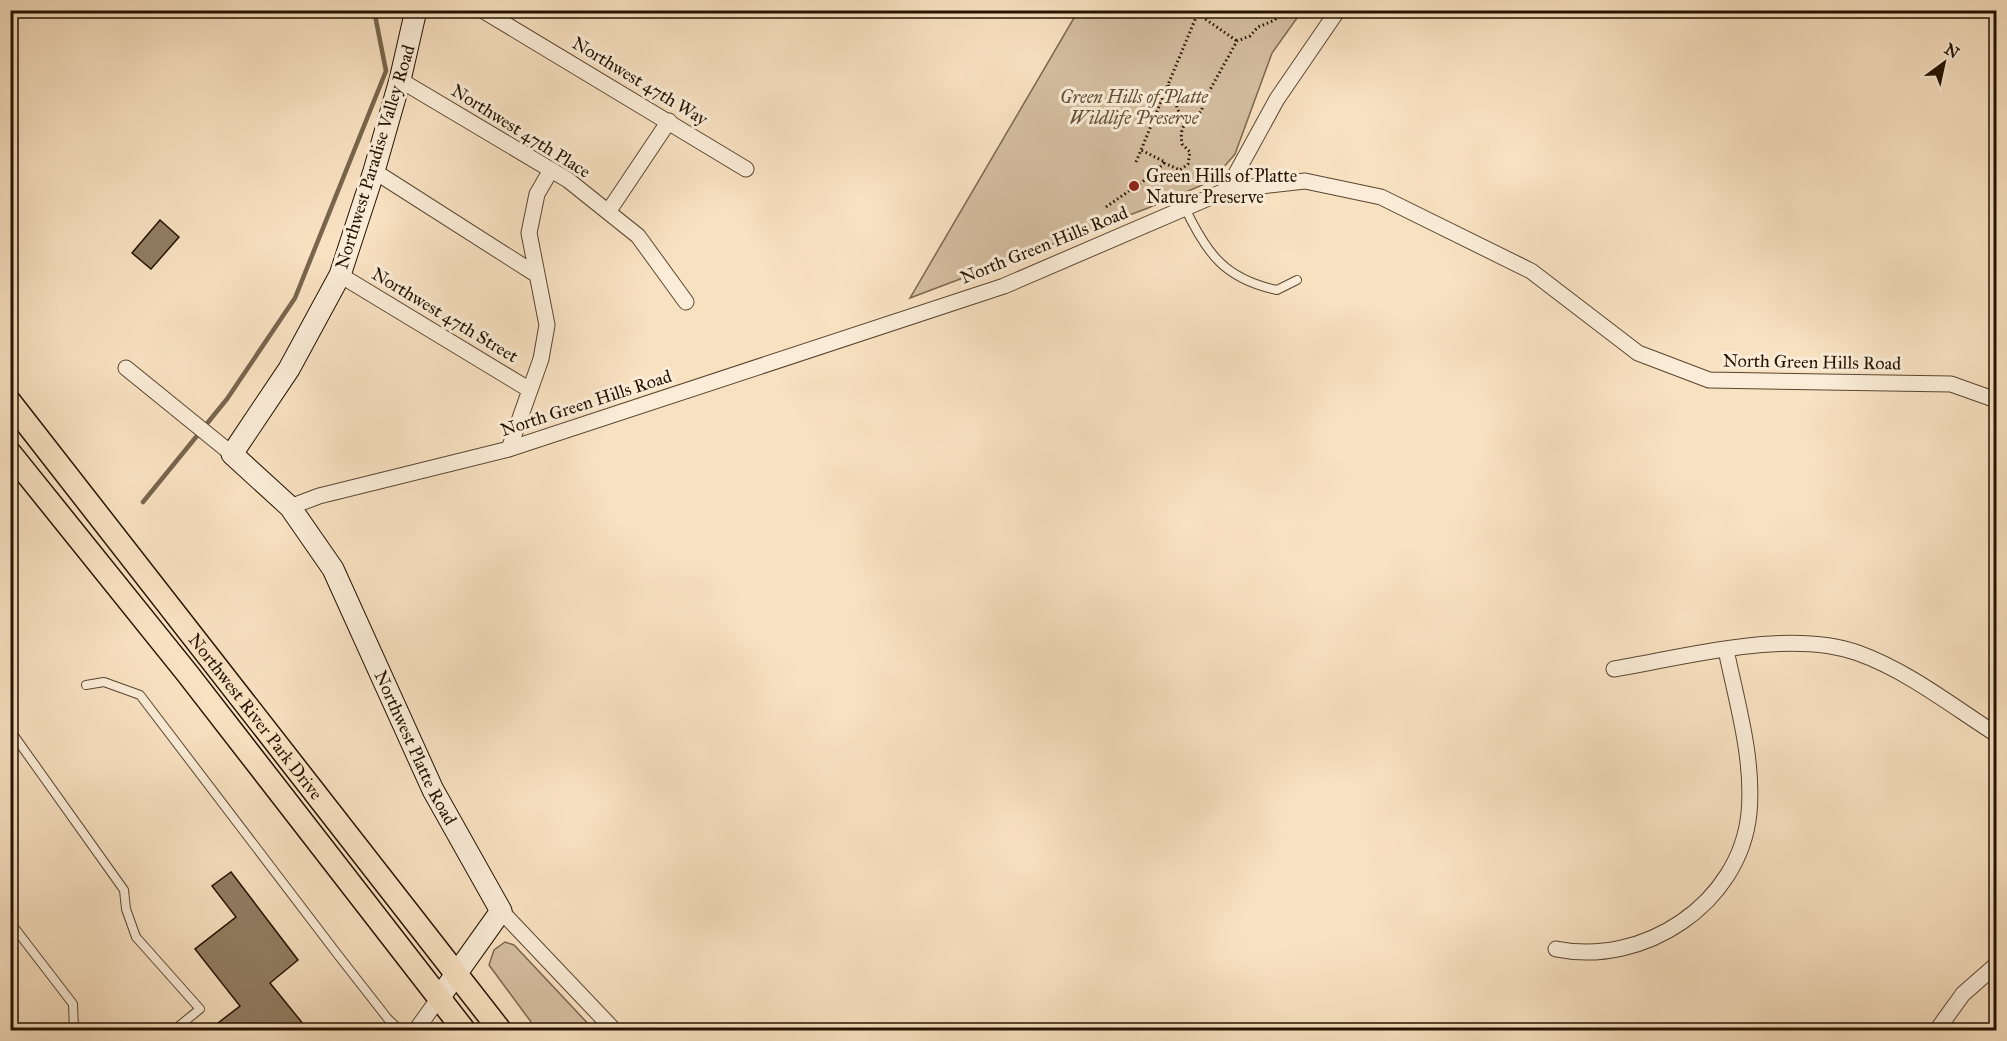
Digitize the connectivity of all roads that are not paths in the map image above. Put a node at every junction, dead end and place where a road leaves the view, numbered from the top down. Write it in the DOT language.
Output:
graph roads {
  1 [pos="416,10"];
  2 [pos="482,10"];
  3 [pos="1338,10"];
  4 [pos="400,80"];
  5 [pos="669,121"];
  6 [pos="746,168"];
  7 [pos="551,170"];
  8 [pos="374,171"];
  9 [pos="1227,190"];
  10 [pos="1185,208"];
  11 [pos="608,212"];
  12 [pos="340,275"];
  13 [pos="537,275"];
  14 [pos="1297,280"];
  15 [pos="686,302"];
  16 [pos="126,369"];
  17 [pos="530,390"];
  18 [pos="1996,400"];
  19 [pos="10,402"];
  20 [pos="225,448"];
  21 [pos="509,449"];
  22 [pos="10,453"];
  23 [pos="290,507"];
  24 [pos="1726,650"];
  25 [pos="1614,669"];
  26 [pos="86,685"];
  27 [pos="10,730"];
  28 [pos="1994,732"];
  29 [pos="501,911"];
  30 [pos="10,922"];
  31 [pos="1556,949"];
  32 [pos="1996,965"];
  33 [pos="456,974"];
  34 [pos="439,998"];
  35 [pos="74,1030"];
  36 [pos="174,1030"];
  37 [pos="400,1030"];
  38 [pos="416,1030"];
  39 [pos="464,1030"];
  40 [pos="500,1030"];
  41 [pos="614,1030"];
  42 [pos="1937,1030"];
  1 -- 4 [label="street, Northwest Paradise Valley Road"];
  2 -- 5 [label="street, Northwest 47th Way"];
  3 -- 9 [label="street"];
  4 -- 7 [label="street, Northwest 47th Place"];
  4 -- 8 [label="street, Northwest Paradise Valley Road"];
  5 -- 6 [label="street, Northwest 47th Way"];
  5 -- 11 [label="street"];
  7 -- 11 [label="street, Northwest 47th Place"];
  7 -- 13 [label="street"];
  8 -- 12 [label="street, Northwest Paradise Valley Road"];
  8 -- 13 [label="street"];
  9 -- 10 [label="street, North Green Hills Road"];
  9 -- 18 [label="street, North Green Hills Road"];
  10 -- 14 [label="lane"];
  10 -- 21 [label="street, North Green Hills Road"];
  11 -- 15 [label="street, Northwest 47th Place"];
  12 -- 17 [label="street, Northwest 47th Street"];
  12 -- 20 [label="street, Northwest Paradise Valley Road"];
  13 -- 17 [label="street"];
  16 -- 20 [label="street"];
  17 -- 21 [label="street"];
  19 -- 33 [label="main road, Northwest River Park Drive"];
  20 -- 23 [label="street, Northwest Platte Road"];
  21 -- 23 [label="street, North Green Hills Road"];
  22 -- 34 [label="main road, Northwest River Park Drive"];
  23 -- 29 [label="street, Northwest Platte Road"];
  24 -- 25 [label="street"];
  24 -- 28 [label="street"];
  24 -- 31 [label="street"];
  26 -- 37 [label="lane"];
  27 -- 36 [label="lane"];
  29 -- 33 [label="street"];
  29 -- 41 [label="street, Northwest Platte Road"];
  30 -- 35 [label="lane"];
  32 -- 42 [label="street"];
  33 -- 34 [label="street"];
  33 -- 40 [label="main road, Northwest River Park Drive"];
  34 -- 38 [label="street"];
  34 -- 39 [label="main road, Northwest River Park Drive"];
}
